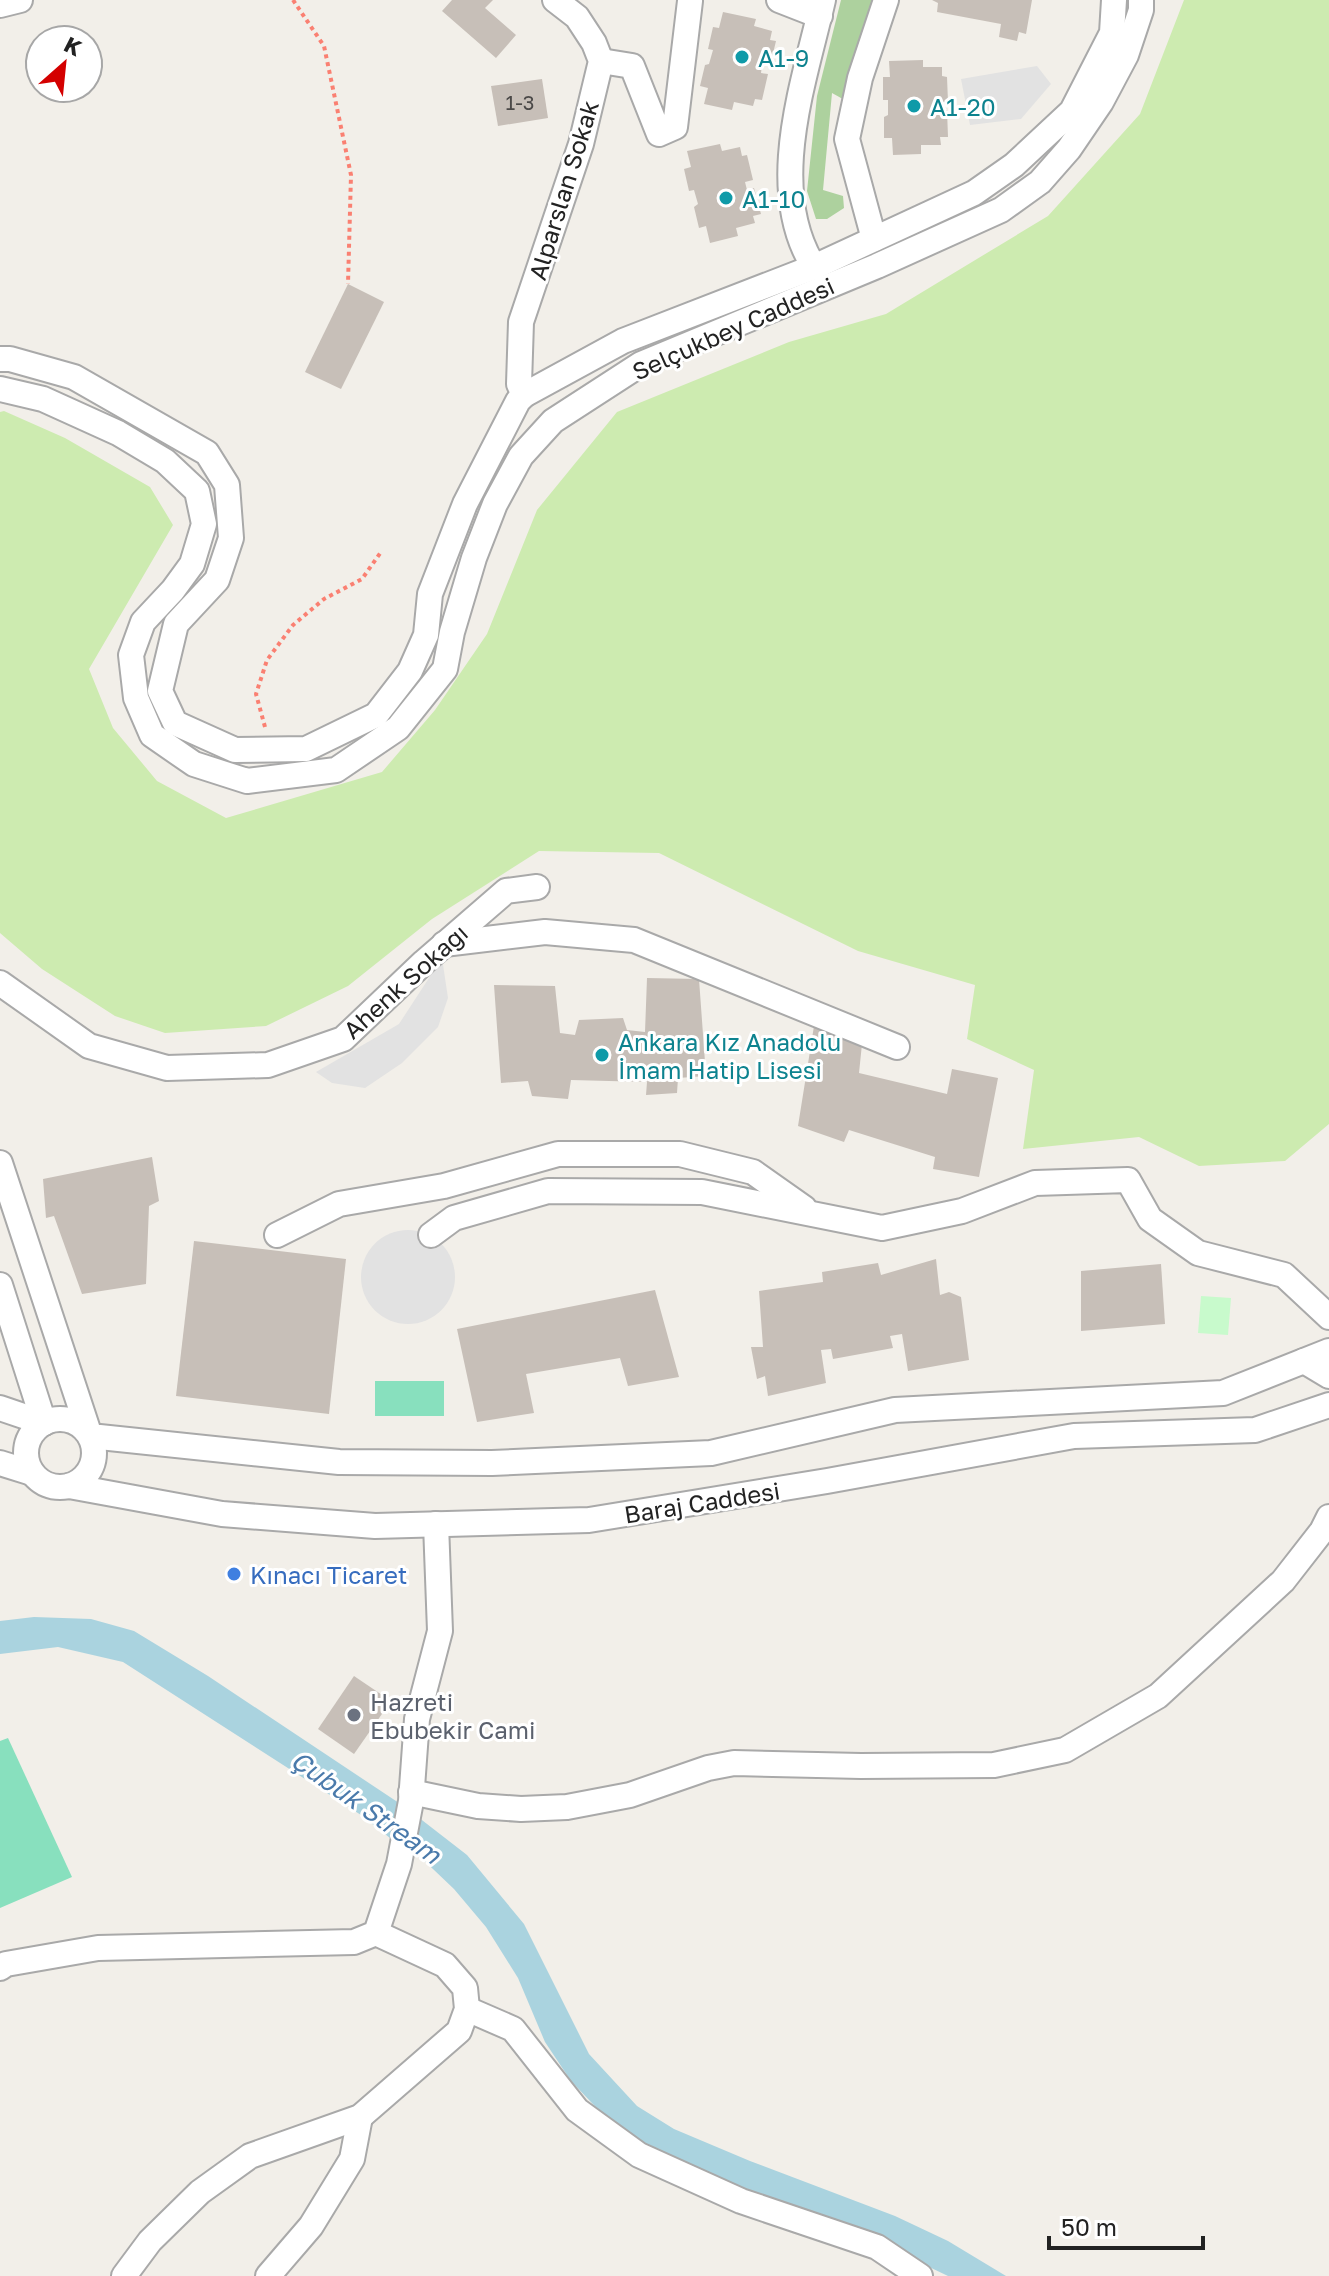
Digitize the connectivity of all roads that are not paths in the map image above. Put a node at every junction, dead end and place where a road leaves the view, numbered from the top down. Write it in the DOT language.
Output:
graph roads {
  1 [pos="20,0"];
  2 [pos="555,0"];
  3 [pos="779,0"];
  4 [pos="886,0"];
  5 [pos="1114,0"];
  6 [pos="1141,0"];
  7 [pos="690,1"];
  8 [pos="0,5"];
  9 [pos="822,8"];
  10 [pos="601,61"];
  11 [pos="874,239"];
  12 [pos="814,267"];
  13 [pos="0,359"];
  14 [pos="0,389"];
  15 [pos="524,395"];
  16 [pos="537,887"];
  17 [pos="444,944"];
  18 [pos="0,983"];
  19 [pos="897,1047"];
  20 [pos="0,1163"];
  21 [pos="812,1214"];
  22 [pos="277,1235"];
  23 [pos="431,1235"];
  24 [pos="0,1285"];
  25 [pos="1329,1317"];
  26 [pos="1329,1351"];
  27 [pos="1304,1361"];
  28 [pos="1329,1376"];
  29 [pos="1329,1405"];
  30 [pos="0,1408"];
  31 [pos="44,1423"];
  32 [pos="90,1436"];
  33 [pos="0,1463"];
  34 [pos="32,1473"];
  35 [pos="69,1486"];
  36 [pos="1329,1517"];
  37 [pos="436,1524"];
  38 [pos="411,1797"];
  39 [pos="376,1933"];
  40 [pos="0,1968"];
  41 [pos="467,2009"];
  42 [pos="360,2117"];
  43 [pos="895,2269"];
  44 [pos="124,2276"];
  45 [pos="268,2276"];
  46 [pos="920,2276"];
  1 -- 8 [label="street"];
  2 -- 10 [label="street"];
  3 -- 9 [label="street"];
  4 -- 11 [label="street"];
  5 -- 11 [label="street, Selçukbey Caddesi"];
  6 -- 14 [label="street, Selçukbey Caddesi"];
  7 -- 10 [label="street"];
  9 -- 12 [label="street"];
  10 -- 15 [label="street, Alparslan Sokak"];
  11 -- 12 [label="street, Selçukbey Caddesi"];
  12 -- 15 [label="street, Selçukbey Caddesi"];
  13 -- 15 [label="street"];
  16 -- 17 [label="street, Ahenk Sokağı"];
  17 -- 18 [label="street, Ahenk Sokağı"];
  17 -- 19 [label="street"];
  20 -- 32 [label="street"];
  21 -- 22 [label="street"];
  21 -- 23 [label="street"];
  21 -- 25 [label="street"];
  24 -- 31 [label="street"];
  26 -- 27 [label="street, Baraj Caddesi"];
  27 -- 28 [label="street"];
  27 -- 32 [label="street, Baraj Caddesi"];
  29 -- 37 [label="street, Baraj Caddesi"];
  30 -- 31 [label="street"];
  31 -- 32 [label="street"];
  31 -- 34 [label="street"];
  32 -- 35 [label="street"];
  33 -- 34 [label="street"];
  34 -- 35 [label="street"];
  35 -- 37 [label="street, Baraj Caddesi"];
  36 -- 38 [label="street"];
  37 -- 38 [label="street"];
  38 -- 39 [label="street"];
  39 -- 40 [label="street"];
  39 -- 41 [label="street"];
  41 -- 42 [label="street"];
  41 -- 43 [label="street"];
  42 -- 44 [label="street"];
  42 -- 45 [label="street"];
  43 -- 46 [label="street"];
}
